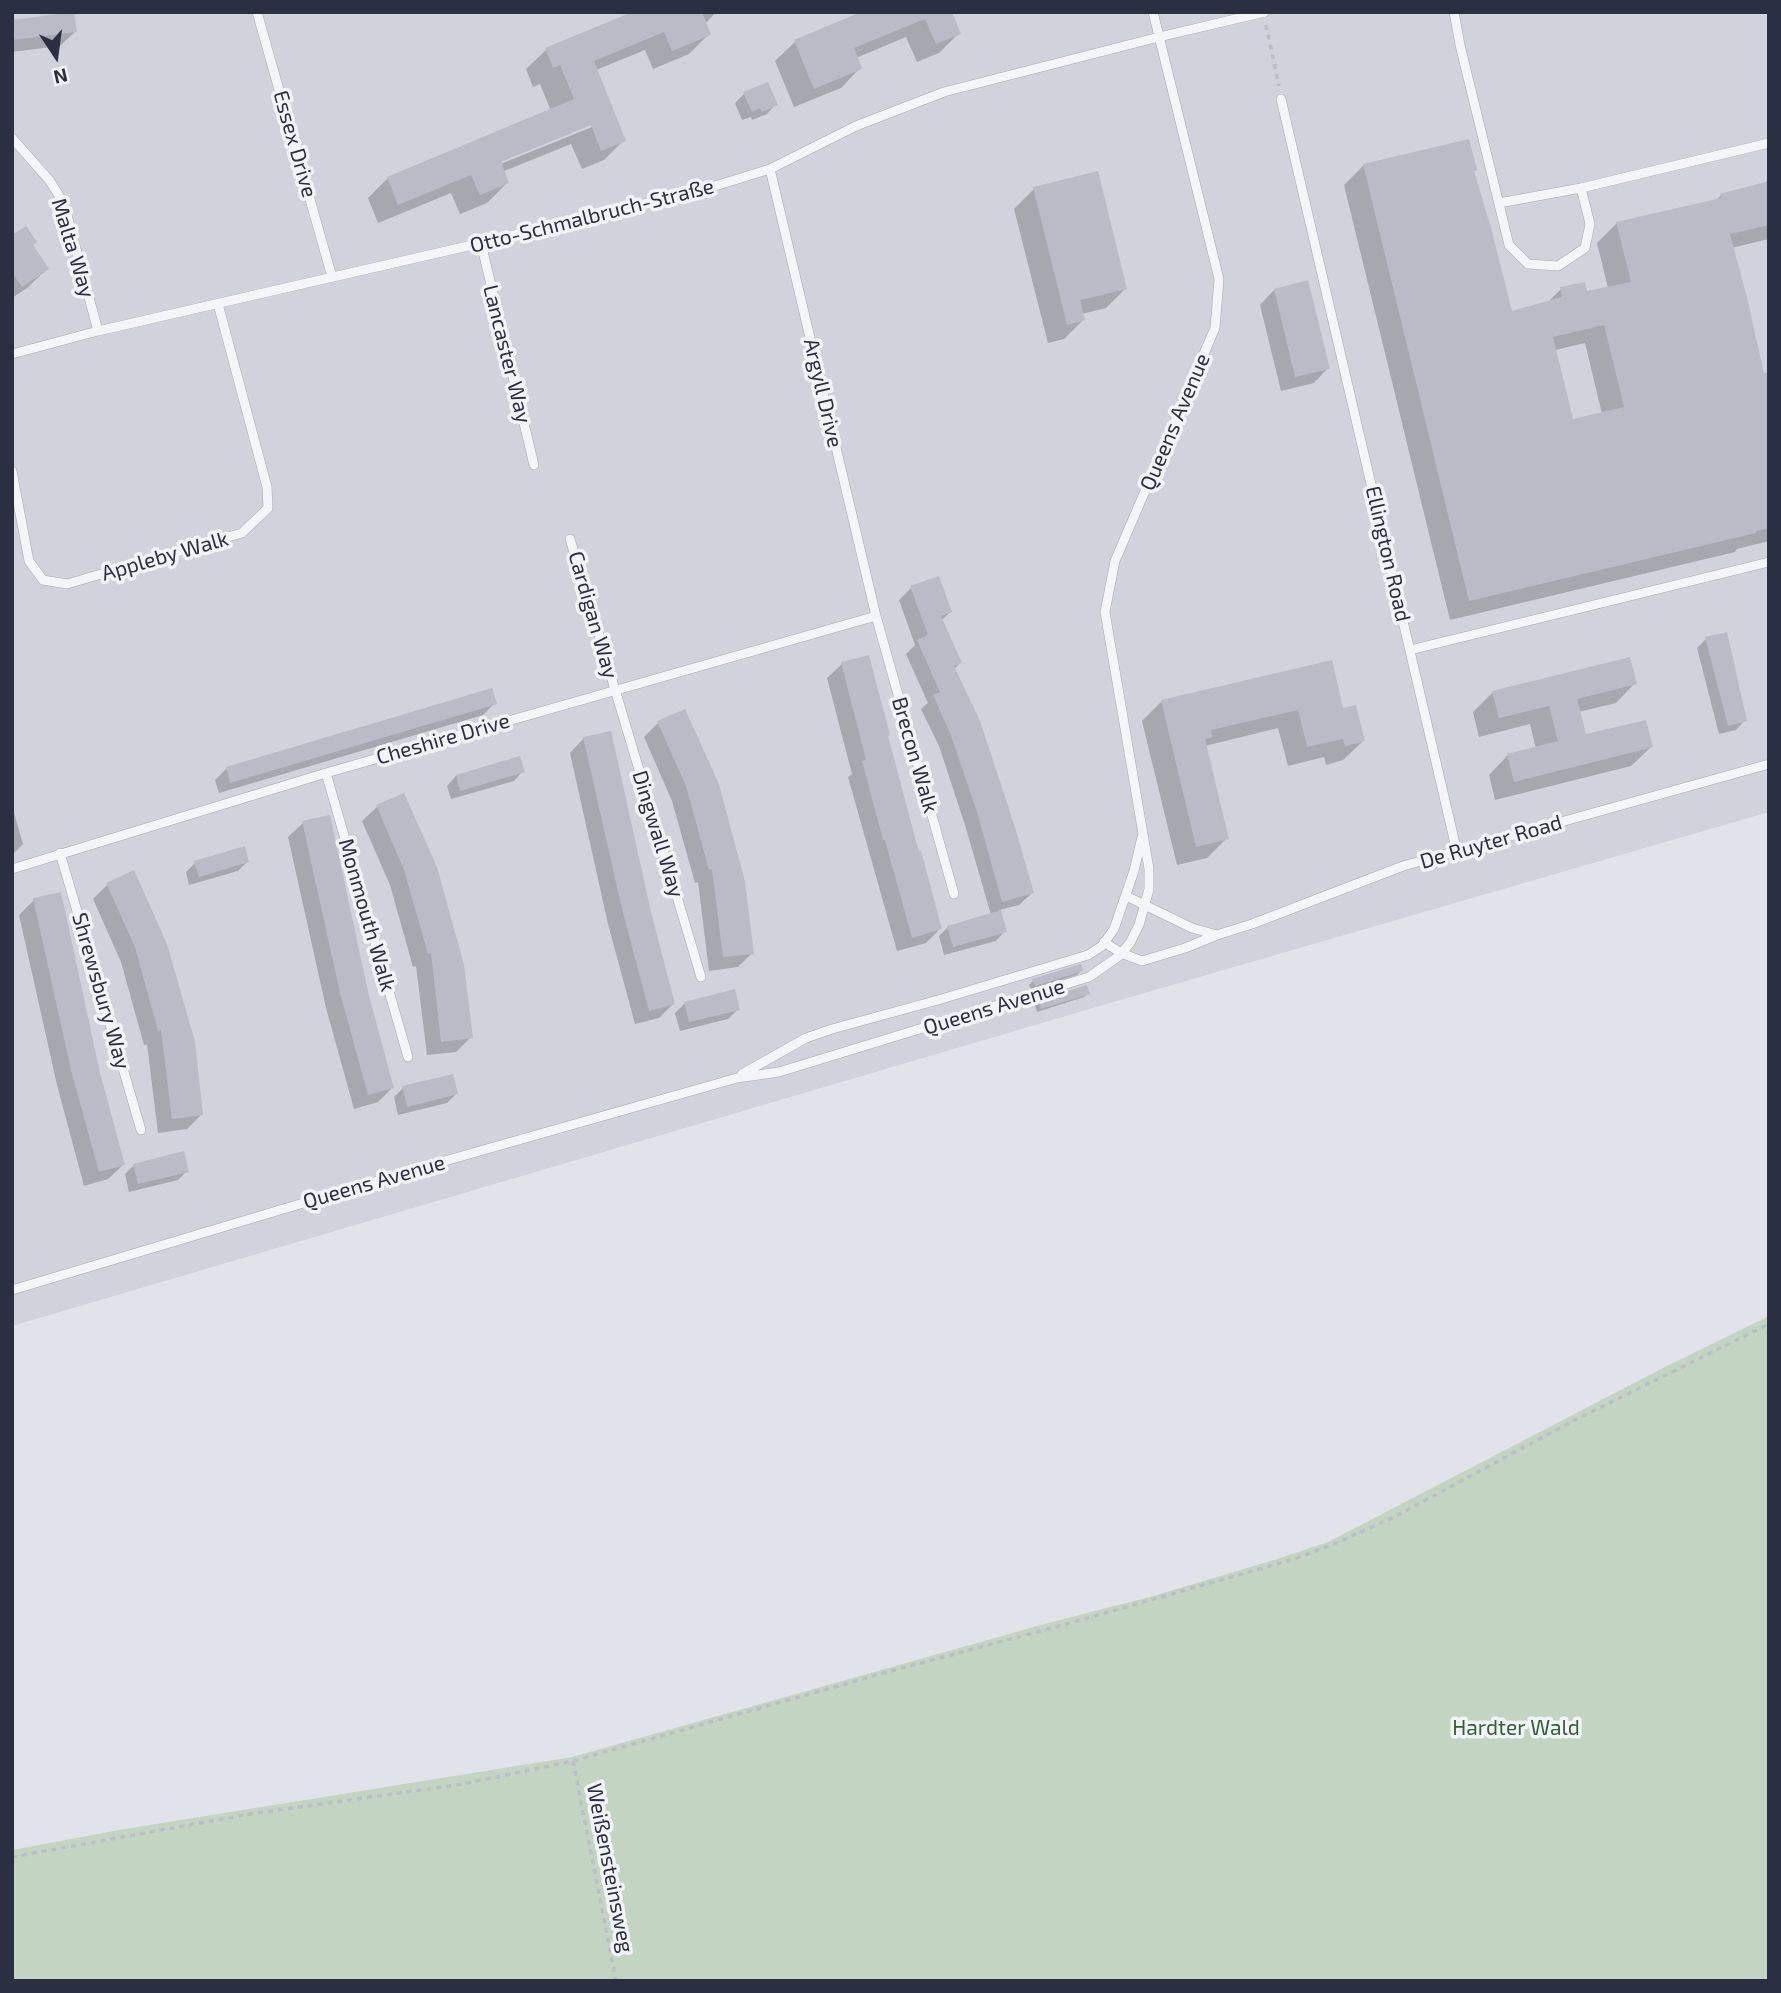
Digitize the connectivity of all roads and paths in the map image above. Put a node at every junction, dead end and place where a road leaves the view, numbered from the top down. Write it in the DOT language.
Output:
graph roads {
  1 [pos="257,12"];
  2 [pos="1153,12"];
  3 [pos="1264,12"];
  4 [pos="1454,12"];
  5 [pos="1158,37"];
  6 [pos="1281,99"];
  7 [pos="12,138"];
  8 [pos="1769,143"];
  9 [pos="770,170"];
  10 [pos="1581,188"];
  11 [pos="1499,203"];
  12 [pos="481,243"];
  13 [pos="332,277"];
  14 [pos="218,304"];
  15 [pos="98,331"];
  16 [pos="12,354"];
  17 [pos="534,464"];
  18 [pos="12,471"];
  19 [pos="570,539"];
  20 [pos="1769,562"];
  21 [pos="876,617"];
  22 [pos="1410,650"];
  23 [pos="615,690"];
  24 [pos="1769,764"];
  25 [pos="326,772"];
  26 [pos="1143,832"];
  27 [pos="1457,852"];
  28 [pos="60,853"];
  29 [pos="12,869"];
  30 [pos="954,894"];
  31 [pos="1126,896"];
  32 [pos="1145,906"];
  33 [pos="1217,935"];
  34 [pos="1104,942"];
  35 [pos="1122,953"];
  36 [pos="701,977"];
  37 [pos="408,1057"];
  38 [pos="737,1078"];
  39 [pos="141,1129"];
  40 [pos="12,1290"];
  41 [pos="1768,1325"];
  42 [pos="573,1761"];
  43 [pos="12,1857"];
  44 [pos="616,1981"];
  1 -- 13 [label="lane, Essex Drive"];
  2 -- 5 [label="lane, Queens Avenue"];
  3 -- 5 [label="lane, Otto-Schmalbruch-Straße"];
  3 -- 6 [label="path"];
  4 -- 11 [label="lane"];
  5 -- 9 [label="lane, Otto-Schmalbruch-Straße"];
  5 -- 26 [label="lane, Queens Avenue"];
  6 -- 22 [label="lane, Ellington Road"];
  7 -- 15 [label="lane, Malta Way"];
  8 -- 10 [label="lane"];
  9 -- 12 [label="lane, Otto-Schmalbruch-Straße"];
  9 -- 21 [label="lane, Argyll Drive"];
  10 -- 11 [label="lane"];
  10 -- 11 [label="lane"];
  12 -- 13 [label="lane, Otto-Schmalbruch-Straße"];
  12 -- 17 [label="lane, Lancaster Way"];
  13 -- 14 [label="lane, Otto-Schmalbruch-Straße"];
  14 -- 15 [label="lane, Otto-Schmalbruch-Straße"];
  14 -- 18 [label="lane, Appleby Walk"];
  15 -- 16 [label="lane, Otto-Schmalbruch-Straße"];
  19 -- 23 [label="lane, Cardigan Way"];
  20 -- 22 [label="lane, Ellington Road"];
  21 -- 23 [label="lane, Cheshire Drive"];
  21 -- 30 [label="lane, Brecon Walk"];
  22 -- 27 [label="lane"];
  23 -- 25 [label="lane, Cheshire Drive"];
  23 -- 36 [label="lane, Dingwall Way"];
  24 -- 27 [label="lane, De Ruyter Road"];
  25 -- 28 [label="lane, Cheshire Drive"];
  25 -- 37 [label="lane, Monmouth Walk"];
  26 -- 31 [label="lane, Queens Avenue"];
  26 -- 32 [label="lane, Queens Avenue"];
  27 -- 33 [label="lane, De Ruyter Road"];
  28 -- 29 [label="lane, Cheshire Drive"];
  28 -- 39 [label="lane, Shrewsbury Way"];
  31 -- 32 [label="lane"];
  31 -- 34 [label="lane, Queens Avenue"];
  32 -- 33 [label="lane"];
  32 -- 35 [label="lane, Queens Avenue"];
  33 -- 35 [label="lane, De Ruyter Road"];
  34 -- 35 [label="lane, De Ruyter Road"];
  34 -- 38 [label="lane, Queens Avenue"];
  35 -- 38 [label="lane, Queens Avenue"];
  38 -- 40 [label="lane, Queens Avenue"];
  41 -- 42 [label="path"];
  42 -- 43 [label="path"];
  42 -- 44 [label="path, Weißensteinsweg"];
}
